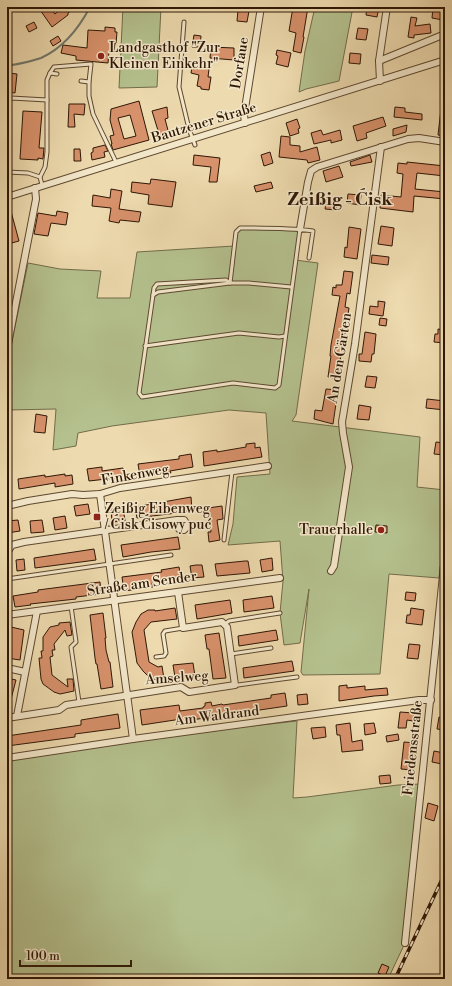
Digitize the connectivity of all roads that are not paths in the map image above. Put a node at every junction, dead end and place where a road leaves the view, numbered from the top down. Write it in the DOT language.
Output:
graph roads {
  1 [pos="261,7"];
  2 [pos="387,7"];
  3 [pos="184,22"];
  4 [pos="445,34"];
  5 [pos="445,60"];
  6 [pos="379,61"];
  7 [pos="50,73"];
  8 [pos="57,74"];
  9 [pos="81,81"];
  10 [pos="380,81"];
  11 [pos="89,82"];
  12 [pos="47,100"];
  13 [pos="7,104"];
  14 [pos="245,123"];
  15 [pos="193,139"];
  16 [pos="445,142"];
  17 [pos="195,146"];
  18 [pos="380,147"];
  19 [pos="116,163"];
  20 [pos="7,172"];
  21 [pos="40,177"];
  22 [pos="42,185"];
  23 [pos="35,188"];
  24 [pos="7,197"];
  25 [pos="300,229"];
  26 [pos="309,258"];
  27 [pos="230,283"];
  28 [pos="291,287"];
  29 [pos="153,295"];
  30 [pos="285,336"];
  31 [pos="145,346"];
  32 [pos="7,349"];
  33 [pos="268,466"];
  34 [pos="232,472"];
  35 [pos="100,494"];
  36 [pos="7,506"];
  37 [pos="173,521"];
  38 [pos="105,530"];
  39 [pos="224,540"];
  40 [pos="7,553"];
  41 [pos="172,555"];
  42 [pos="445,556"];
  43 [pos="110,564"];
  44 [pos="331,571"];
  45 [pos="280,578"];
  46 [pos="7,579"];
  47 [pos="178,592"];
  48 [pos="115,600"];
  49 [pos="71,606"];
  50 [pos="37,611"];
  51 [pos="280,613"];
  52 [pos="7,615"];
  53 [pos="225,624"];
  54 [pos="183,628"];
  55 [pos="271,648"];
  56 [pos="231,654"];
  57 [pos="156,657"];
  58 [pos="7,668"];
  59 [pos="25,672"];
  60 [pos="297,677"];
  61 [pos="235,684"];
  62 [pos="127,694"];
  63 [pos="431,700"];
  64 [pos="79,702"];
  65 [pos="17,716"];
  66 [pos="7,718"];
  67 [pos="133,739"];
  68 [pos="7,758"];
  69 [pos="405,943"];
  1 -- 14 [label="street, Dorfaue"];
  2 -- 6 [label="street"];
  3 -- 15 [label="lane"];
  4 -- 6 [label="street"];
  5 -- 10 [label="street, Bautzener Straße"];
  6 -- 10 [label="street"];
  7 -- 8 [label="lane"];
  7 -- 11 [label="lane"];
  7 -- 12 [label="lane"];
  9 -- 11 [label="lane"];
  10 -- 14 [label="street, Bautzener Straße"];
  11 -- 19 [label="lane"];
  12 -- 13 [label="lane"];
  12 -- 21 [label="lane"];
  14 -- 15 [label="street, Bautzener Straße"];
  15 -- 17 [label="lane"];
  15 -- 19 [label="street, Bautzener Straße"];
  16 -- 18 [label="street"];
  18 -- 25 [label="street"];
  18 -- 44 [label="street, An den Gärten"];
  19 -- 22 [label="street, Bautzener Straße"];
  20 -- 21 [label="lane"];
  21 -- 22 [label="lane"];
  22 -- 23 [label="street, Bautzener Straße"];
  23 -- 24 [label="street, Bautzener Straße"];
  23 -- 32 [label="street"];
  25 -- 26 [label="lane"];
  25 -- 27 [label="lane"];
  25 -- 28 [label="lane"];
  27 -- 28 [label="lane"];
  27 -- 29 [label="lane"];
  27 -- 29 [label="lane"];
  28 -- 30 [label="lane"];
  29 -- 31 [label="lane"];
  30 -- 31 [label="lane"];
  30 -- 31 [label="lane"];
  33 -- 34 [label="street, Finkenweg"];
  34 -- 35 [label="street, Finkenweg"];
  34 -- 39 [label="lane"];
  35 -- 36 [label="street, Finkenweg"];
  35 -- 38 [label="street"];
  37 -- 38 [label="street"];
  38 -- 40 [label="street"];
  38 -- 43 [label="street"];
  41 -- 43 [label="lane"];
  42 -- 63 [label="street, Friedensstraße"];
  43 -- 46 [label="lane"];
  43 -- 48 [label="street"];
  45 -- 47 [label="street, Straße am Sender"];
  47 -- 48 [label="street, Straße am Sender"];
  47 -- 54 [label="street"];
  48 -- 49 [label="street, Straße am Sender"];
  48 -- 62 [label="street"];
  49 -- 50 [label="street, Straße am Sender"];
  49 -- 64 [label="lane"];
  50 -- 52 [label="street, Straße am Sender"];
  50 -- 59 [label="street"];
  51 -- 53 [label="lane"];
  53 -- 54 [label="street"];
  53 -- 56 [label="street"];
  54 -- 57 [label="lane"];
  55 -- 56 [label="lane"];
  56 -- 61 [label="street"];
  58 -- 59 [label="street"];
  59 -- 65 [label="street"];
  60 -- 61 [label="lane"];
  61 -- 62 [label="street, Amselweg"];
  62 -- 64 [label="street, Amselweg"];
  62 -- 67 [label="street"];
  63 -- 67 [label="street, Am Waldrand"];
  63 -- 69 [label="street, Friedensstraße"];
  64 -- 65 [label="street, Amselweg"];
  65 -- 66 [label="street, Amselweg"];
  67 -- 68 [label="street, Am Waldrand"];
}
